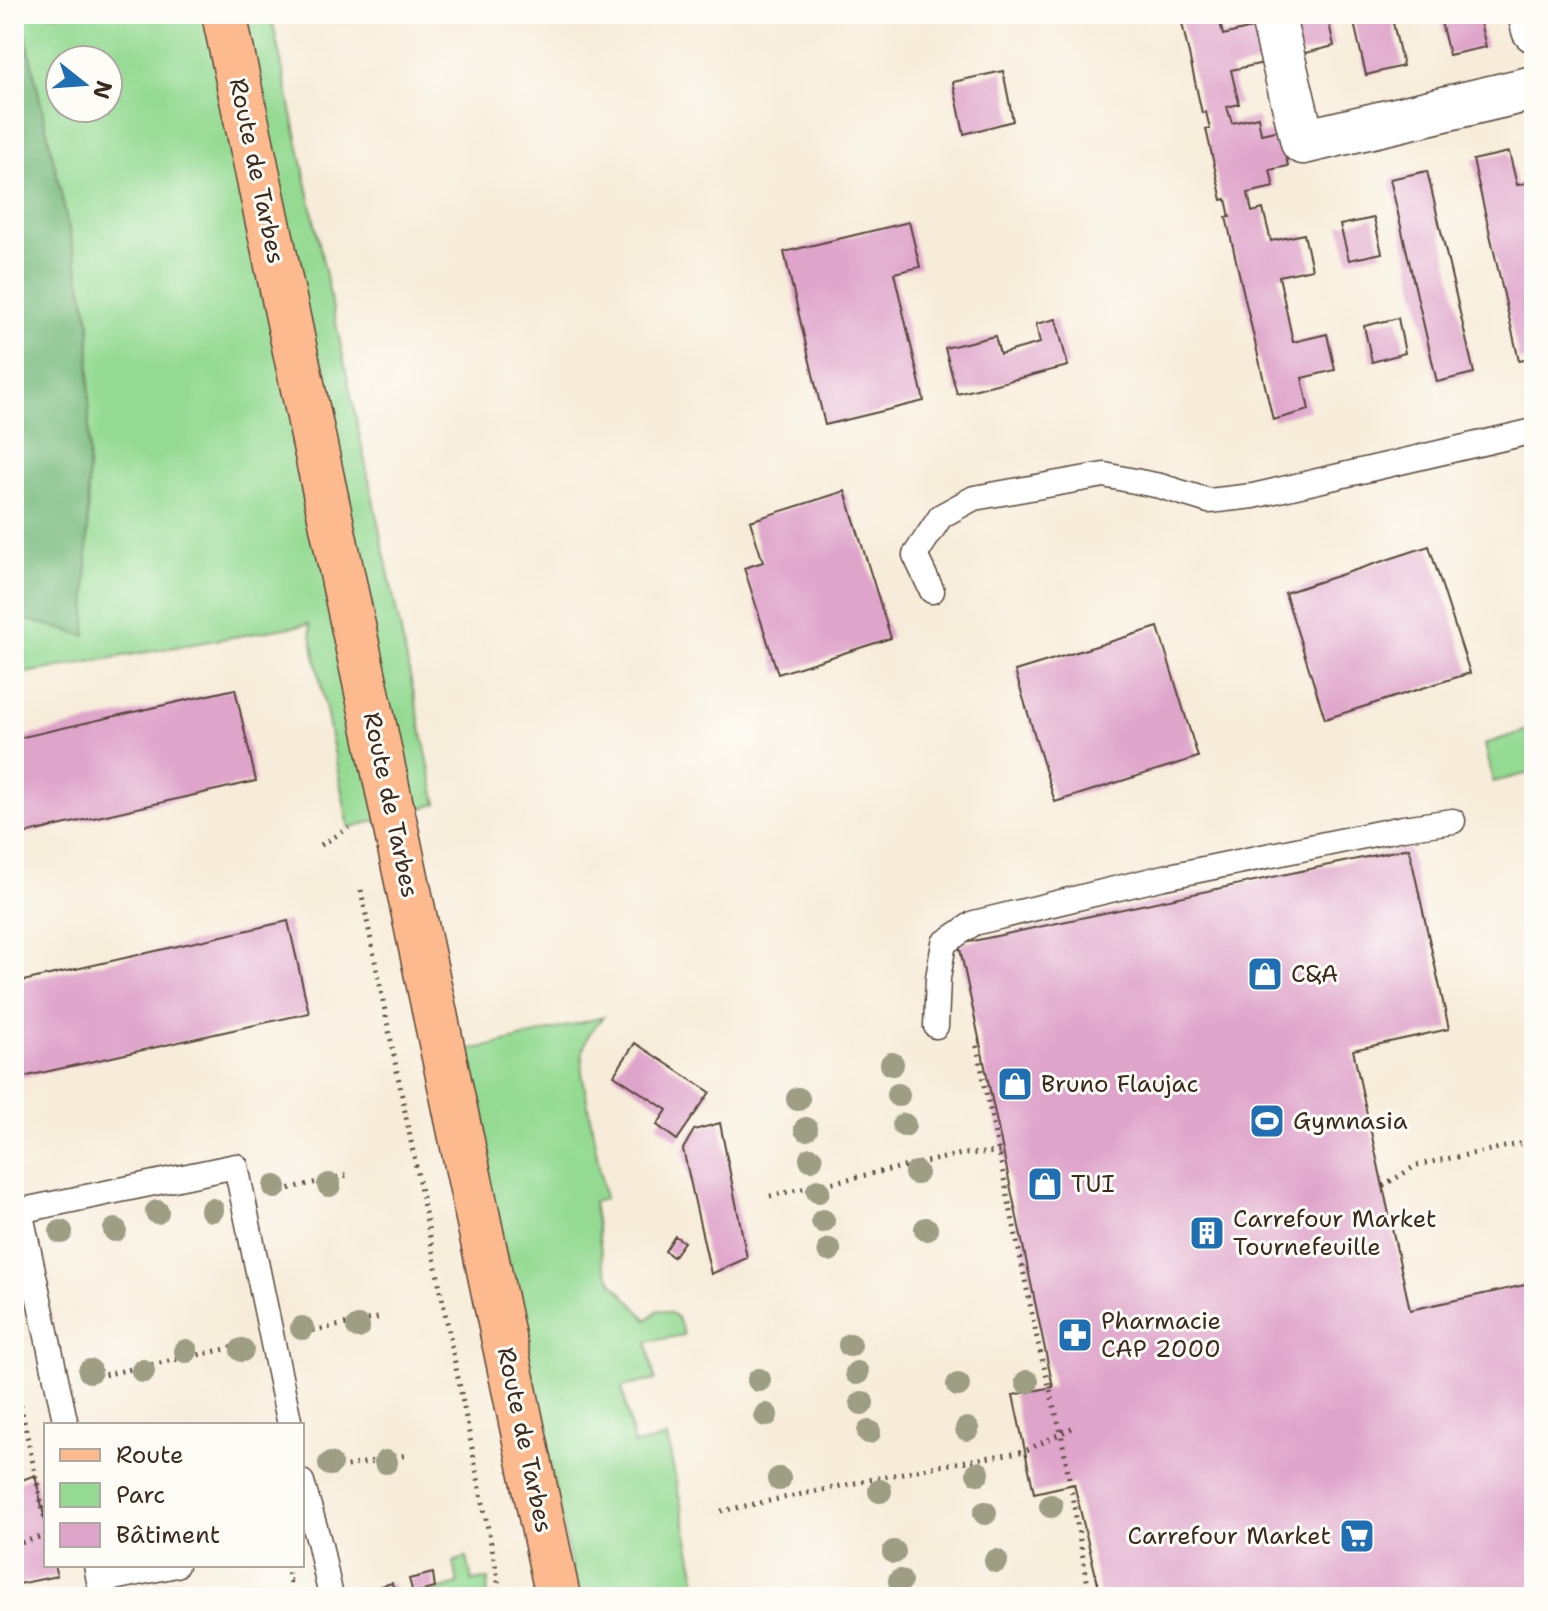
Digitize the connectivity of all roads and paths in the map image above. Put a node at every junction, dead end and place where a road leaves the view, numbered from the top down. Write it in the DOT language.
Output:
graph roads {
  1 [pos="224,14"];
  2 [pos="1272,14"];
  3 [pos="1530,14"];
  4 [pos="1534,30"];
  5 [pos="1534,88"];
  6 [pos="1534,431"];
  7 [pos="932,591"];
  8 [pos="393,815"];
  9 [pos="1453,821"];
  10 [pos="349,828"];
  11 [pos="352,843"];
  12 [pos="321,845"];
  13 [pos="361,889"];
  14 [pos="936,1026"];
  15 [pos="980,1041"];
  16 [pos="1534,1141"];
  17 [pos="1002,1152"];
  18 [pos="1383,1186"];
  19 [pos="770,1196"];
  20 [pos="17,1211"];
  21 [pos="378,1318"];
  22 [pos="272,1338"];
  23 [pos="14,1374"];
  24 [pos="57,1384"];
  25 [pos="66,1423"];
  26 [pos="290,1423"];
  27 [pos="1074,1427"];
  28 [pos="1061,1433"];
  29 [pos="407,1455"];
  30 [pos="310,1477"];
  31 [pos="721,1511"];
  32 [pos="44,1516"];
  33 [pos="44,1536"];
  34 [pos="14,1545"];
  35 [pos="156,1567"];
  36 [pos="98,1573"];
  37 [pos="21,1597"];
  38 [pos="331,1597"];
  39 [pos="498,1597"];
  40 [pos="558,1597"];
  41 [pos="1090,1597"];
  1 -- 8 [label="main road, Route de Tarbes"];
  2 -- 5 [label="street"];
  3 -- 4 [label="street"];
  6 -- 7 [label="lane"];
  8 -- 10 [label="path"];
  8 -- 40 [label="main road, Route de Tarbes"];
  9 -- 14 [label="lane"];
  10 -- 11 [label="path"];
  10 -- 12 [label="path"];
  13 -- 39 [label="path"];
  15 -- 17 [label="path"];
  16 -- 18 [label="path"];
  17 -- 19 [label="path"];
  17 -- 28 [label="path"];
  20 -- 22 [label="lane"];
  20 -- 24 [label="lane"];
  21 -- 22 [label="path"];
  22 -- 24 [label="path"];
  22 -- 26 [label="lane"];
  23 -- 32 [label="path"];
  24 -- 25 [label="lane"];
  27 -- 28 [label="path"];
  28 -- 31 [label="path"];
  28 -- 41 [label="path"];
  29 -- 30 [label="path"];
  30 -- 38 [label="lane"];
  33 -- 34 [label="path"];
  35 -- 36 [label="lane"];
  36 -- 37 [label="path"];
}
